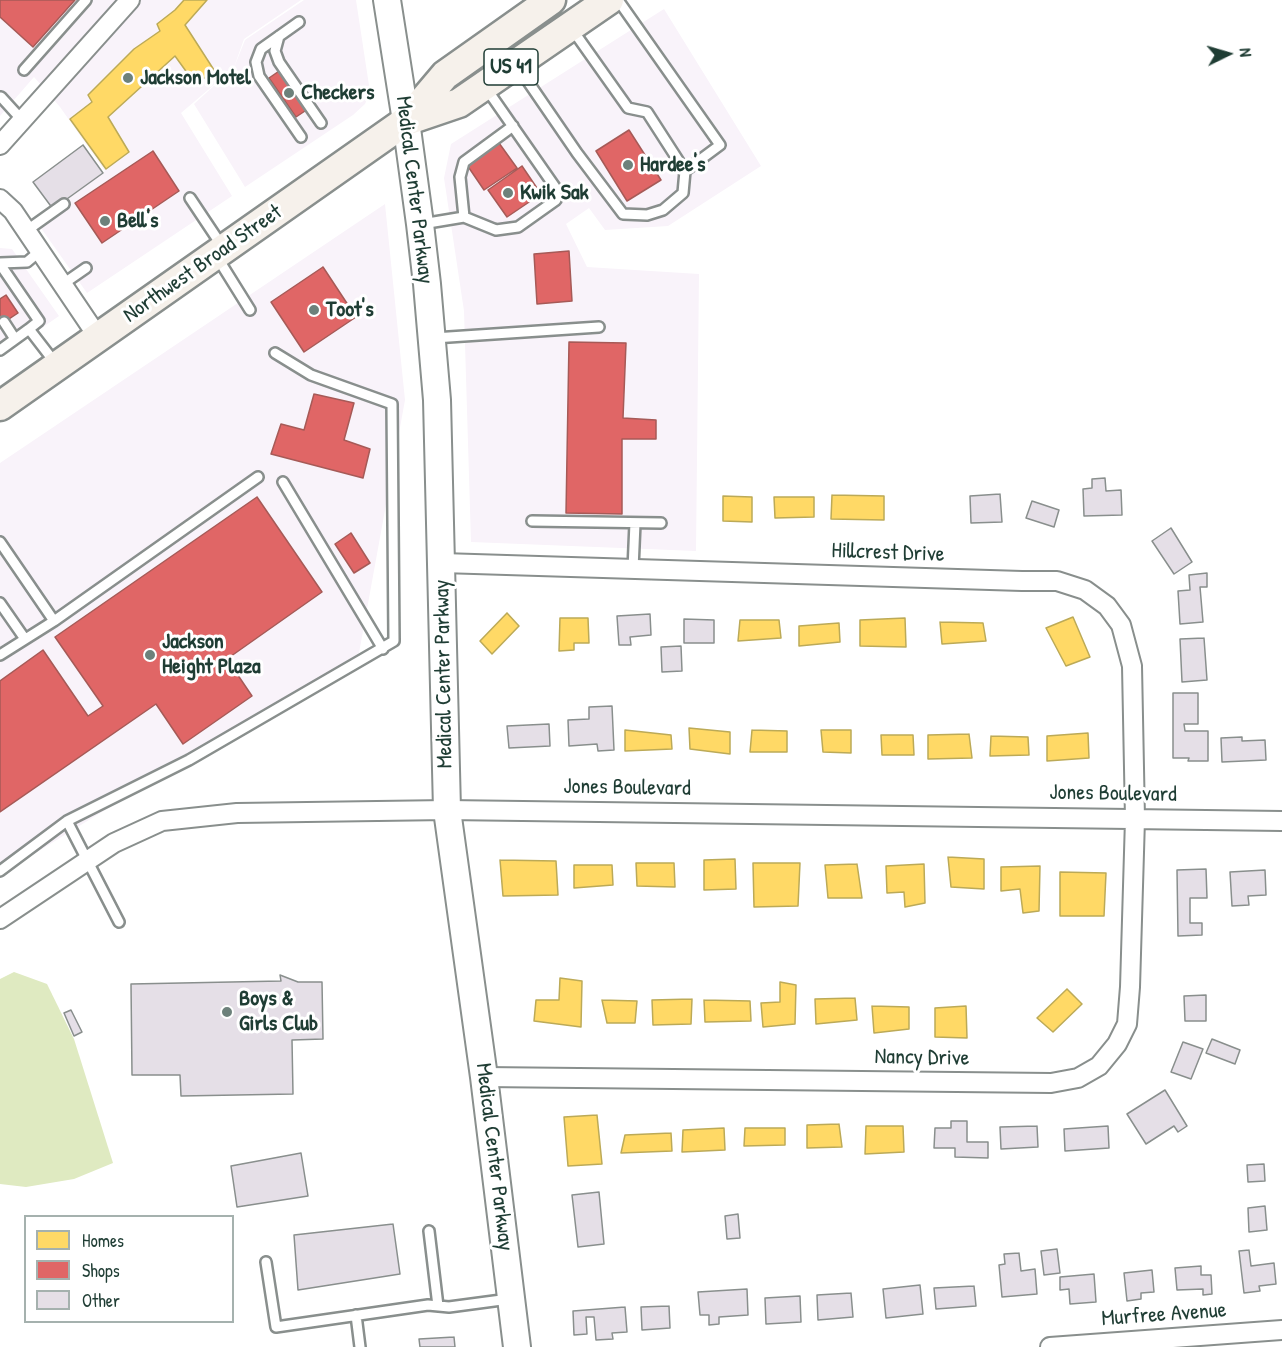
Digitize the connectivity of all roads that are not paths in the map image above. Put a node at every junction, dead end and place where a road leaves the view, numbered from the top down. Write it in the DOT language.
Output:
graph roads {
  1 [pos="86,0"];
  2 [pos="130,0"];
  3 [pos="387,0"];
  4 [pos="609,0"];
  5 [pos="618,0"];
  6 [pos="549,1"];
  7 [pos="299,22"];
  8 [pos="571,27"];
  9 [pos="279,36"];
  10 [pos="516,64"];
  11 [pos="24,70"];
  12 [pos="485,86"];
  13 [pos="1,97"];
  14 [pos="22,120"];
  15 [pos="406,121"];
  16 [pos="321,123"];
  17 [pos="513,126"];
  18 [pos="301,137"];
  19 [pos="0,145"];
  20 [pos="685,171"];
  21 [pos="190,198"];
  22 [pos="0,199"];
  23 [pos="64,204"];
  24 [pos="464,217"];
  25 [pos="420,224"];
  26 [pos="26,231"];
  27 [pos="40,250"];
  28 [pos="220,252"];
  29 [pos="0,263"];
  30 [pos="86,268"];
  31 [pos="9,276"];
  32 [pos="0,283"];
  33 [pos="63,284"];
  34 [pos="250,310"];
  35 [pos="4,322"];
  36 [pos="599,327"];
  37 [pos="29,329"];
  38 [pos="98,337"];
  39 [pos="432,338"];
  40 [pos="15,339"];
  41 [pos="0,350"];
  42 [pos="275,353"];
  43 [pos="57,366"];
  44 [pos="2,401"];
  45 [pos="258,477"];
  46 [pos="284,482"];
  47 [pos="532,521"];
  48 [pos="635,523"];
  49 [pos="661,524"];
  50 [pos="0,542"];
  51 [pos="442,562"];
  52 [pos="633,569"];
  53 [pos="0,603"];
  54 [pos="54,621"];
  55 [pos="25,639"];
  56 [pos="383,649"];
  57 [pos="0,655"];
  58 [pos="447,810"];
  59 [pos="1135,819"];
  60 [pos="67,820"];
  61 [pos="1282,821"];
  62 [pos="88,860"];
  63 [pos="0,870"];
  64 [pos="0,919"];
  65 [pos="119,922"];
  66 [pos="484,1077"];
  67 [pos="429,1232"];
  68 [pos="266,1262"];
  69 [pos="512,1299"];
  70 [pos="438,1306"];
  71 [pos="356,1315"];
  72 [pos="1282,1330"];
  73 [pos="360,1347"];
  74 [pos="518,1347"];
  75 [pos="1050,1347"];
  1 -- 11 [label="lane"];
  2 -- 14 [label="street"];
  3 -- 15 [label="main road, Medical Center Parkway"];
  4 -- 8 [label="main road, Northwest Broad Street / US 41"];
  5 -- 20 [label="lane"];
  6 -- 15 [label="main road, Northwest Broad Street / US 41"];
  7 -- 9 [label="lane"];
  8 -- 10 [label="main road, Northwest Broad Street / US 41"];
  8 -- 20 [label="lane"];
  9 -- 16 [label="lane"];
  9 -- 18 [label="lane"];
  10 -- 12 [label="main road, Northwest Broad Street / US 41"];
  10 -- 20 [label="lane"];
  12 -- 15 [label="main road, Northwest Broad Street / US 41"];
  12 -- 17 [label="lane"];
  13 -- 14 [label="lane"];
  14 -- 19 [label="street"];
  15 -- 25 [label="main road, Medical Center Parkway"];
  15 -- 28 [label="main road, Northwest Broad Street / US 41"];
  17 -- 24 [label="lane"];
  17 -- 24 [label="lane"];
  21 -- 28 [label="lane"];
  22 -- 26 [label="street"];
  23 -- 26 [label="lane"];
  24 -- 25 [label="lane"];
  25 -- 39 [label="main road, Medical Center Parkway"];
  26 -- 27 [label="street"];
  27 -- 29 [label="lane"];
  27 -- 33 [label="street"];
  28 -- 34 [label="lane"];
  28 -- 38 [label="main road, Northwest Broad Street / US 41"];
  29 -- 31 [label="lane"];
  30 -- 33 [label="lane"];
  31 -- 32 [label="lane"];
  31 -- 37 [label="lane"];
  33 -- 38 [label="street"];
  35 -- 40 [label="lane"];
  36 -- 39 [label="lane"];
  37 -- 40 [label="lane"];
  37 -- 43 [label="lane"];
  38 -- 43 [label="main road, Northwest Broad Street / US 41"];
  39 -- 51 [label="main road, Medical Center Parkway"];
  40 -- 41 [label="lane"];
  42 -- 56 [label="lane"];
  43 -- 44 [label="main road, Northwest Broad Street / US 41"];
  45 -- 54 [label="lane"];
  46 -- 56 [label="lane"];
  47 -- 48 [label="lane"];
  48 -- 49 [label="lane"];
  48 -- 52 [label="lane"];
  50 -- 54 [label="lane"];
  51 -- 52 [label="street, Hillcrest Drive"];
  51 -- 58 [label="main road, Medical Center Parkway"];
  52 -- 59 [label="street, Hillcrest Drive"];
  53 -- 55 [label="lane"];
  54 -- 55 [label="lane"];
  55 -- 57 [label="lane"];
  56 -- 60 [label="lane"];
  58 -- 59 [label="street, Jones Boulevard"];
  58 -- 62 [label="street, Jones Boulevard"];
  58 -- 66 [label="main road, Medical Center Parkway"];
  59 -- 61 [label="street, Jones Boulevard"];
  59 -- 66 [label="street, Nancy Drive"];
  60 -- 62 [label="lane"];
  60 -- 63 [label="lane"];
  62 -- 64 [label="street, Jones Boulevard"];
  62 -- 65 [label="lane"];
  66 -- 69 [label="main road, Medical Center Parkway"];
  67 -- 70 [label="lane"];
  68 -- 71 [label="lane"];
  69 -- 70 [label="lane"];
  69 -- 74 [label="main road, Medical Center Parkway"];
  70 -- 71 [label="lane"];
  71 -- 73 [label="lane"];
  72 -- 75 [label="street, Murfree Avenue"];
}
